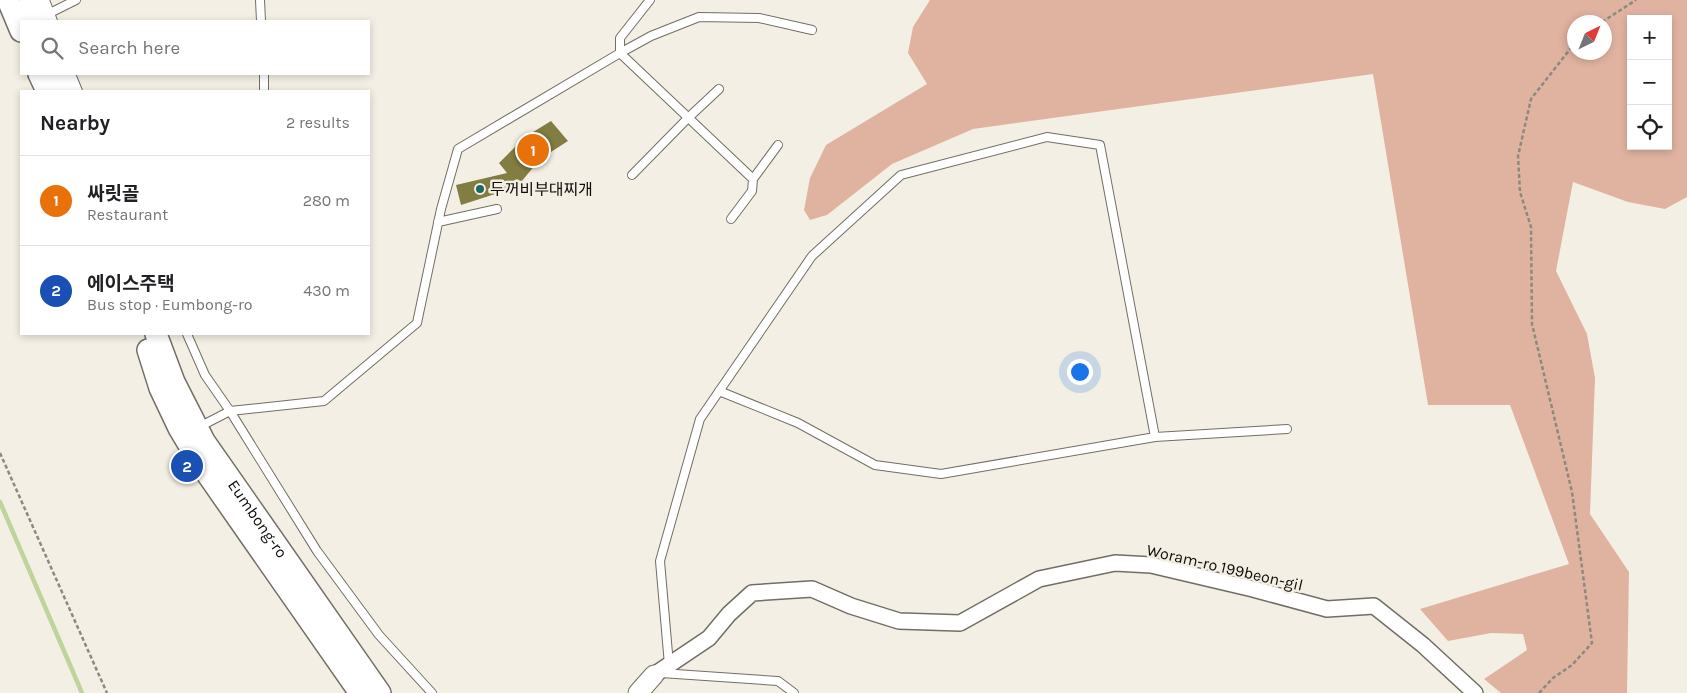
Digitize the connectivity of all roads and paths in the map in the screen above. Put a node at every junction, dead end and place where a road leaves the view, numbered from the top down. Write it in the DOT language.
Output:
graph roads {
  1 [pos="8,0"];
  2 [pos="30,0"];
  3 [pos="45,0"];
  4 [pos="76,0"];
  5 [pos="260,0"];
  6 [pos="650,0"];
  7 [pos="1636,0"];
  8 [pos="1612,16"];
  9 [pos="47,19"];
  10 [pos="261,20"];
  11 [pos="20,29"];
  12 [pos="812,30"];
  13 [pos="620,53"];
  14 [pos="1567,53"];
  15 [pos="39,75"];
  16 [pos="59,75"];
  17 [pos="71,75"];
  18 [pos="264,75"];
  19 [pos="719,89"];
  20 [pos="46,90"];
  21 [pos="66,90"];
  22 [pos="78,90"];
  23 [pos="264,90"];
  24 [pos="688,118"];
  25 [pos="778,145"];
  26 [pos="632,175"];
  27 [pos="752,179"];
  28 [pos="496,208"];
  29 [pos="731,219"];
  30 [pos="438,222"];
  31 [pos="154,335"];
  32 [pos="154,335"];
  33 [pos="187,335"];
  34 [pos="719,391"];
  35 [pos="230,411"];
  36 [pos="197,428"];
  37 [pos="1287,429"];
  38 [pos="1155,437"];
  39 [pos="0,453"];
  40 [pos="661,671"];
  41 [pos="107,693"];
  42 [pos="360,693"];
  43 [pos="380,693"];
  44 [pos="432,693"];
  45 [pos="638,693"];
  46 [pos="794,693"];
  47 [pos="1475,693"];
  48 [pos="1539,693"];
  1 -- 11 [label="main road"];
  2 -- 9 [label="main road"];
  3 -- 9 [label="lane"];
  4 -- 9 [label="lane"];
  5 -- 10 [label="lane"];
  6 -- 13 [label="lane"];
  7 -- 8 [label="path"];
  12 -- 13 [label="lane"];
  13 -- 24 [label="lane"];
  13 -- 30 [label="lane"];
  14 -- 48 [label="path"];
  15 -- 20 [label="main road"];
  16 -- 21 [label="main road"];
  17 -- 22 [label="lane"];
  18 -- 23 [label="lane"];
  19 -- 24 [label="lane"];
  24 -- 26 [label="lane"];
  24 -- 27 [label="lane"];
  25 -- 27 [label="lane"];
  27 -- 29 [label="lane"];
  28 -- 30 [label="lane"];
  30 -- 35 [label="lane"];
  31 -- 36 [label="main road, Eumbong-ro"];
  32 -- 42 [label="main road, Eumbong-ro"];
  33 -- 35 [label="lane"];
  34 -- 38 [label="lane"];
  34 -- 38 [label="lane"];
  34 -- 40 [label="lane"];
  35 -- 36 [label="lane"];
  35 -- 44 [label="lane"];
  36 -- 43 [label="main road, Eumbong-ro"];
  37 -- 38 [label="lane"];
  39 -- 41 [label="path"];
  40 -- 45 [label="street"];
  40 -- 46 [label="lane"];
  40 -- 47 [label="street, Woram-ro 199beon-gil"];
}
